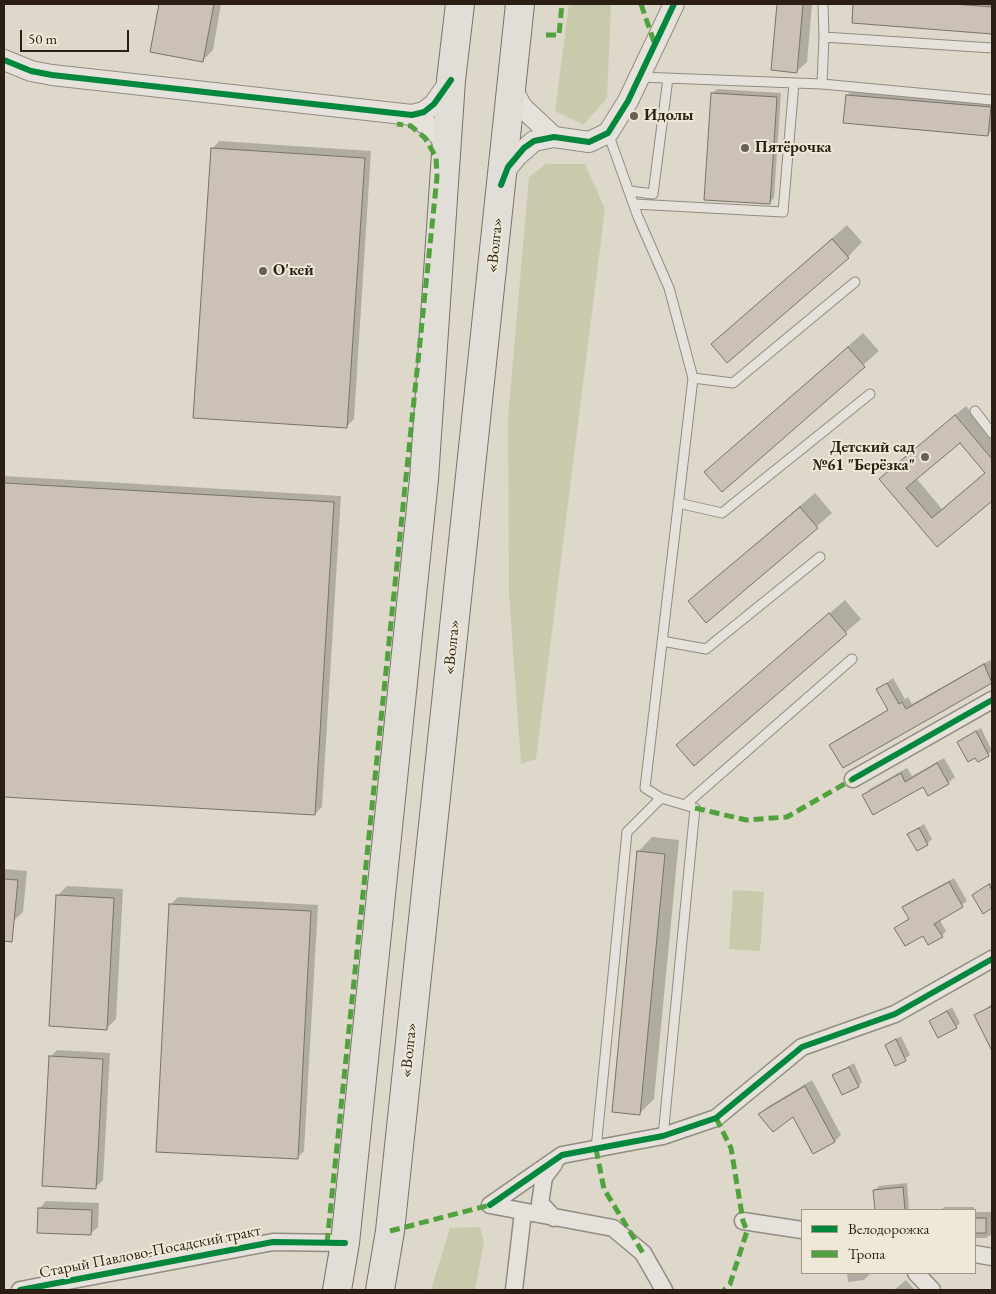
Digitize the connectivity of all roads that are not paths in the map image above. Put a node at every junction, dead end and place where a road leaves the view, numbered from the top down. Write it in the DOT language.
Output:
graph roads {
  1 [pos="460,4"];
  2 [pos="520,4"];
  3 [pos="674,4"];
  4 [pos="823,4"];
  5 [pos="824,37"];
  6 [pos="992,48"];
  7 [pos="4,60"];
  8 [pos="639,77"];
  9 [pos="668,78"];
  10 [pos="451,80"];
  11 [pos="794,83"];
  12 [pos="822,84"];
  13 [pos="511,87"];
  14 [pos="992,100"];
  15 [pos="412,115"];
  16 [pos="608,132"];
  17 [pos="554,137"];
  18 [pos="447,157"];
  19 [pos="501,185"];
  20 [pos="630,191"];
  21 [pos="634,204"];
  22 [pos="855,282"];
  23 [pos="693,378"];
  24 [pos="870,394"];
  25 [pos="975,411"];
  26 [pos="992,433"];
  27 [pos="678,503"];
  28 [pos="820,557"];
  29 [pos="662,642"];
  30 [pos="852,659"];
  31 [pos="992,700"];
  32 [pos="853,779"];
  33 [pos="661,798"];
  34 [pos="684,805"];
  35 [pos="992,959"];
  36 [pos="663,1136"];
  37 [pos="596,1149"];
  38 [pos="562,1155"];
  39 [pos="523,1212"];
  40 [pos="554,1218"];
  41 [pos="743,1221"];
  42 [pos="801,1230"];
  43 [pos="345,1243"];
  44 [pos="976,1254"];
  45 [pos="992,1257"];
  46 [pos="917,1274"];
  47 [pos="20,1290"];
  48 [pos="337,1290"];
  49 [pos="380,1290"];
  50 [pos="514,1290"];
  51 [pos="664,1290"];
  52 [pos="932,1290"];
  1 -- 10 [label="highway"];
  2 -- 13 [label="highway, «Волга»"];
  3 -- 8 [label="street"];
  4 -- 5 [label="lane"];
  5 -- 6 [label="lane"];
  5 -- 12 [label="lane"];
  7 -- 15 [label="street"];
  8 -- 9 [label="lane"];
  8 -- 16 [label="street"];
  9 -- 11 [label="lane"];
  9 -- 20 [label="lane"];
  10 -- 15 [label="street"];
  10 -- 18 [label="highway"];
  11 -- 12 [label="lane"];
  11 -- 21 [label="lane"];
  12 -- 14 [label="lane"];
  13 -- 17 [label="street"];
  13 -- 19 [label="highway, «Волга»"];
  15 -- 18 [label="street"];
  16 -- 17 [label="street"];
  16 -- 20 [label="lane"];
  17 -- 19 [label="street"];
  18 -- 43 [label="highway"];
  19 -- 49 [label="highway, «Волга»"];
  20 -- 21 [label="lane"];
  21 -- 23 [label="lane"];
  22 -- 23 [label="lane"];
  23 -- 27 [label="lane"];
  24 -- 27 [label="lane"];
  25 -- 26 [label="lane"];
  27 -- 29 [label="lane"];
  28 -- 29 [label="lane"];
  29 -- 33 [label="lane"];
  30 -- 34 [label="lane"];
  31 -- 32 [label="street"];
  33 -- 34 [label="lane"];
  33 -- 37 [label="lane"];
  34 -- 36 [label="lane"];
  35 -- 36 [label="street"];
  36 -- 37 [label="street"];
  37 -- 38 [label="street"];
  38 -- 39 [label="street"];
  38 -- 40 [label="street"];
  39 -- 40 [label="street"];
  39 -- 50 [label="street"];
  40 -- 51 [label="street"];
  41 -- 42 [label="street"];
  43 -- 47 [label="street, Старый Павлово-Посадский тракт"];
  43 -- 48 [label="highway"];
  44 -- 45 [label="street"];
  46 -- 52 [label="street"];
}
